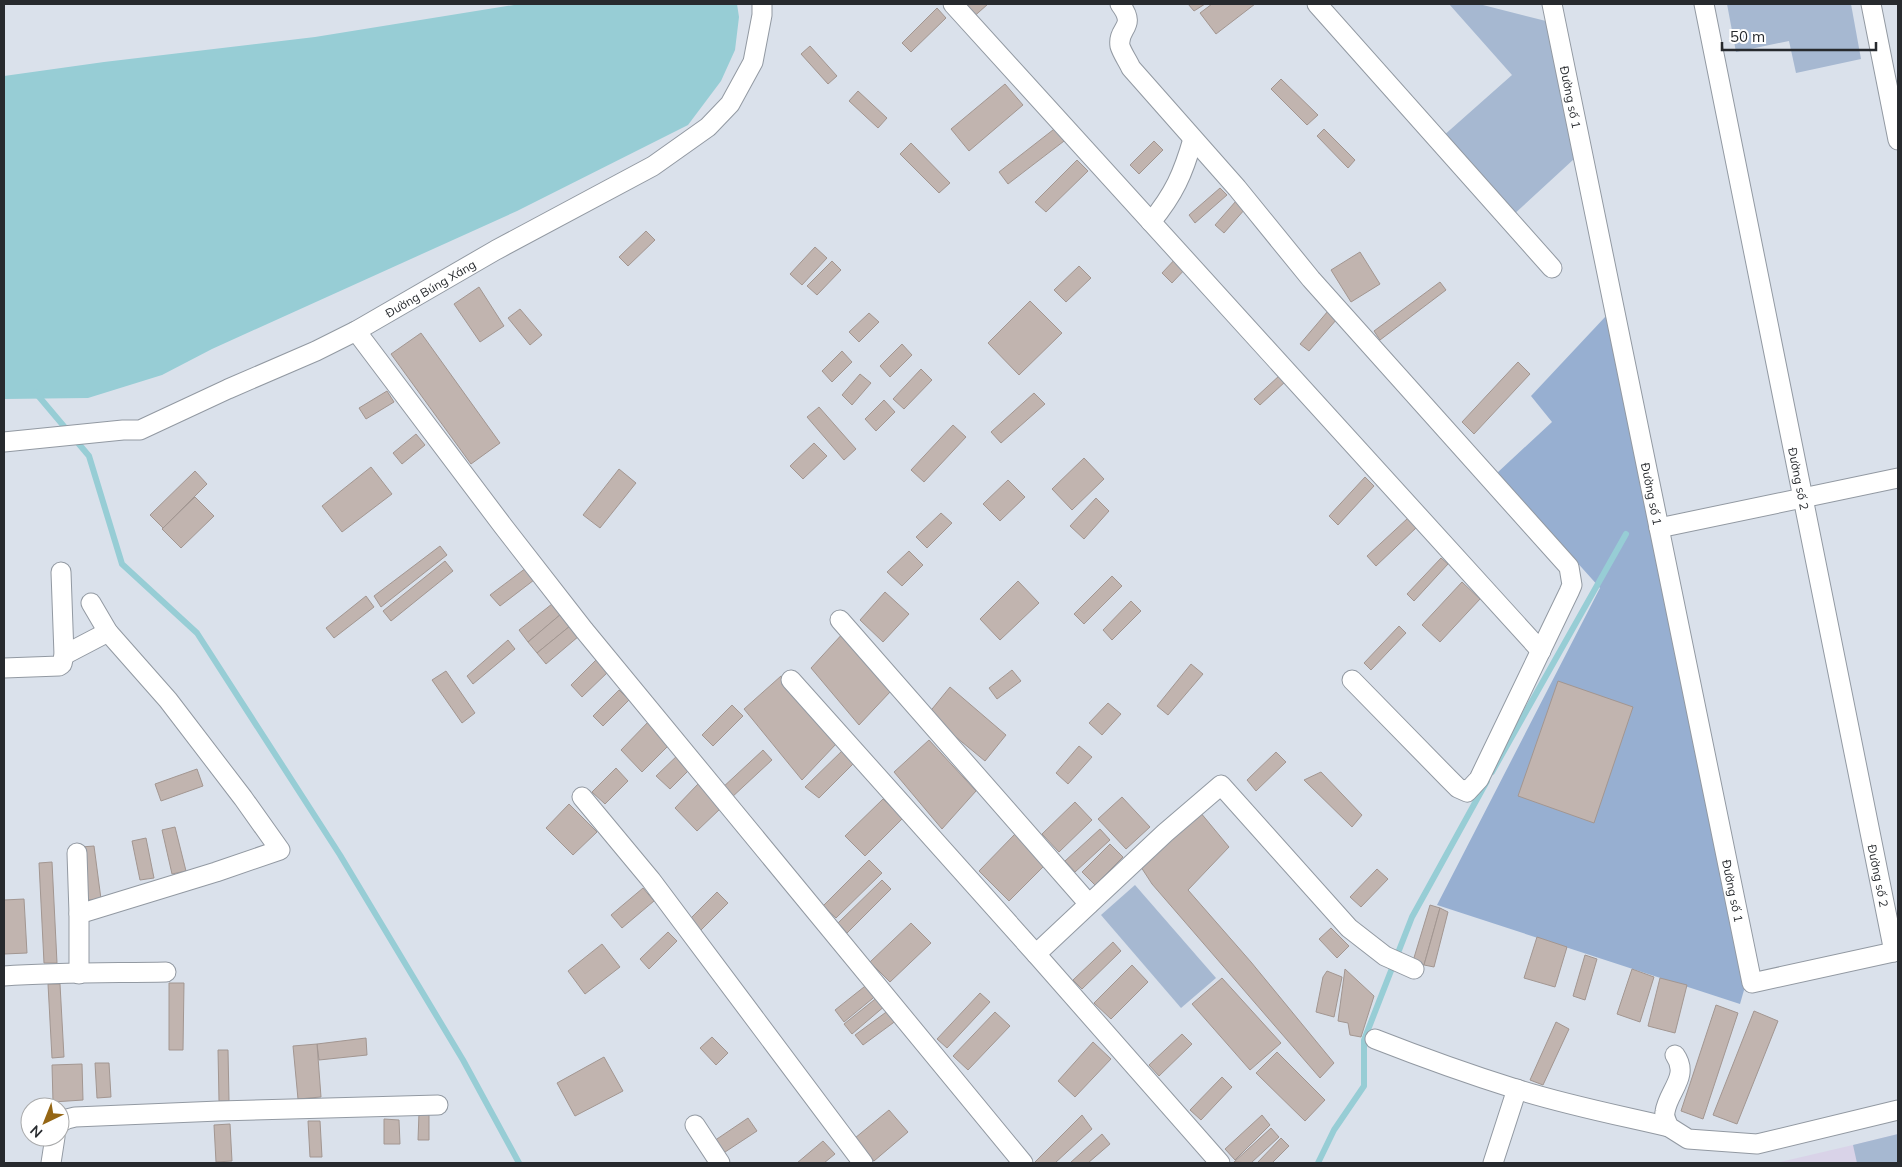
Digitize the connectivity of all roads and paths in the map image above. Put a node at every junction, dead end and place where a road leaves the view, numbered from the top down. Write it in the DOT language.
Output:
graph roads {
  1 [pos="762,4"];
  2 [pos="953,4"];
  3 [pos="1120,4"];
  4 [pos="1317,4"];
  5 [pos="1552,4"];
  6 [pos="1704,4"];
  7 [pos="1871,4"];
  8 [pos="1193,139"];
  9 [pos="1898,140"];
  10 [pos="1151,222"];
  11 [pos="1552,268"];
  12 [pos="356,331"];
  13 [pos="4,442"];
  14 [pos="1898,478"];
  15 [pos="1803,498"];
  16 [pos="1659,528"];
  17 [pos="61,572"];
  18 [pos="91,603"];
  19 [pos="840,620"];
  20 [pos="108,632"];
  21 [pos="1541,651"];
  22 [pos="64,654"];
  23 [pos="4,668"];
  24 [pos="791,680"];
  25 [pos="1352,680"];
  26 [pos="582,797"];
  27 [pos="77,852"];
  28 [pos="1089,904"];
  29 [pos="79,914"];
  30 [pos="1896,952"];
  31 [pos="1036,954"];
  32 [pos="1414,969"];
  33 [pos="166,972"];
  34 [pos="79,974"];
  35 [pos="4,976"];
  36 [pos="1375,1039"];
  37 [pos="1675,1055"];
  38 [pos="1517,1089"];
  39 [pos="438,1105"];
  40 [pos="1898,1110"];
  41 [pos="70,1119"];
  42 [pos="694,1125"];
  43 [pos="1669,1127"];
  44 [pos="53,1147"];
  45 [pos="51,1163"];
  46 [pos="720,1163"];
  47 [pos="863,1163"];
  48 [pos="1023,1163"];
  49 [pos="1220,1163"];
  50 [pos="1493,1163"];
  1 -- 12 [label="street, Đường Búng Xáng"];
  2 -- 10 [label="street"];
  3 -- 8 [label="street"];
  4 -- 11 [label="street"];
  5 -- 16 [label="street, Đường số 1"];
  6 -- 15 [label="street, Đường số 2"];
  7 -- 9 [label="street"];
  8 -- 10 [label="street"];
  8 -- 21 [label="street"];
  10 -- 21 [label="street"];
  12 -- 13 [label="street, Đường Búng Xáng"];
  12 -- 48 [label="street"];
  14 -- 15 [label="street"];
  15 -- 16 [label="street"];
  15 -- 30 [label="street, Đường số 2"];
  16 -- 30 [label="street, Đường số 1"];
  17 -- 22 [label="street"];
  18 -- 20 [label="street"];
  19 -- 28 [label="street"];
  20 -- 22 [label="street"];
  20 -- 29 [label="street"];
  21 -- 25 [label="street"];
  22 -- 23 [label="street"];
  24 -- 31 [label="street"];
  26 -- 47 [label="street"];
  27 -- 29 [label="street"];
  28 -- 31 [label="street"];
  28 -- 32 [label="street"];
  29 -- 34 [label="street"];
  31 -- 49 [label="street"];
  33 -- 34 [label="street"];
  34 -- 35 [label="street"];
  36 -- 38 [label="street"];
  37 -- 43 [label="street"];
  38 -- 43 [label="street"];
  38 -- 50 [label="street"];
  39 -- 41 [label="street"];
  40 -- 43 [label="street"];
  42 -- 46 [label="street"];
  44 -- 45 [label="street"];
}
